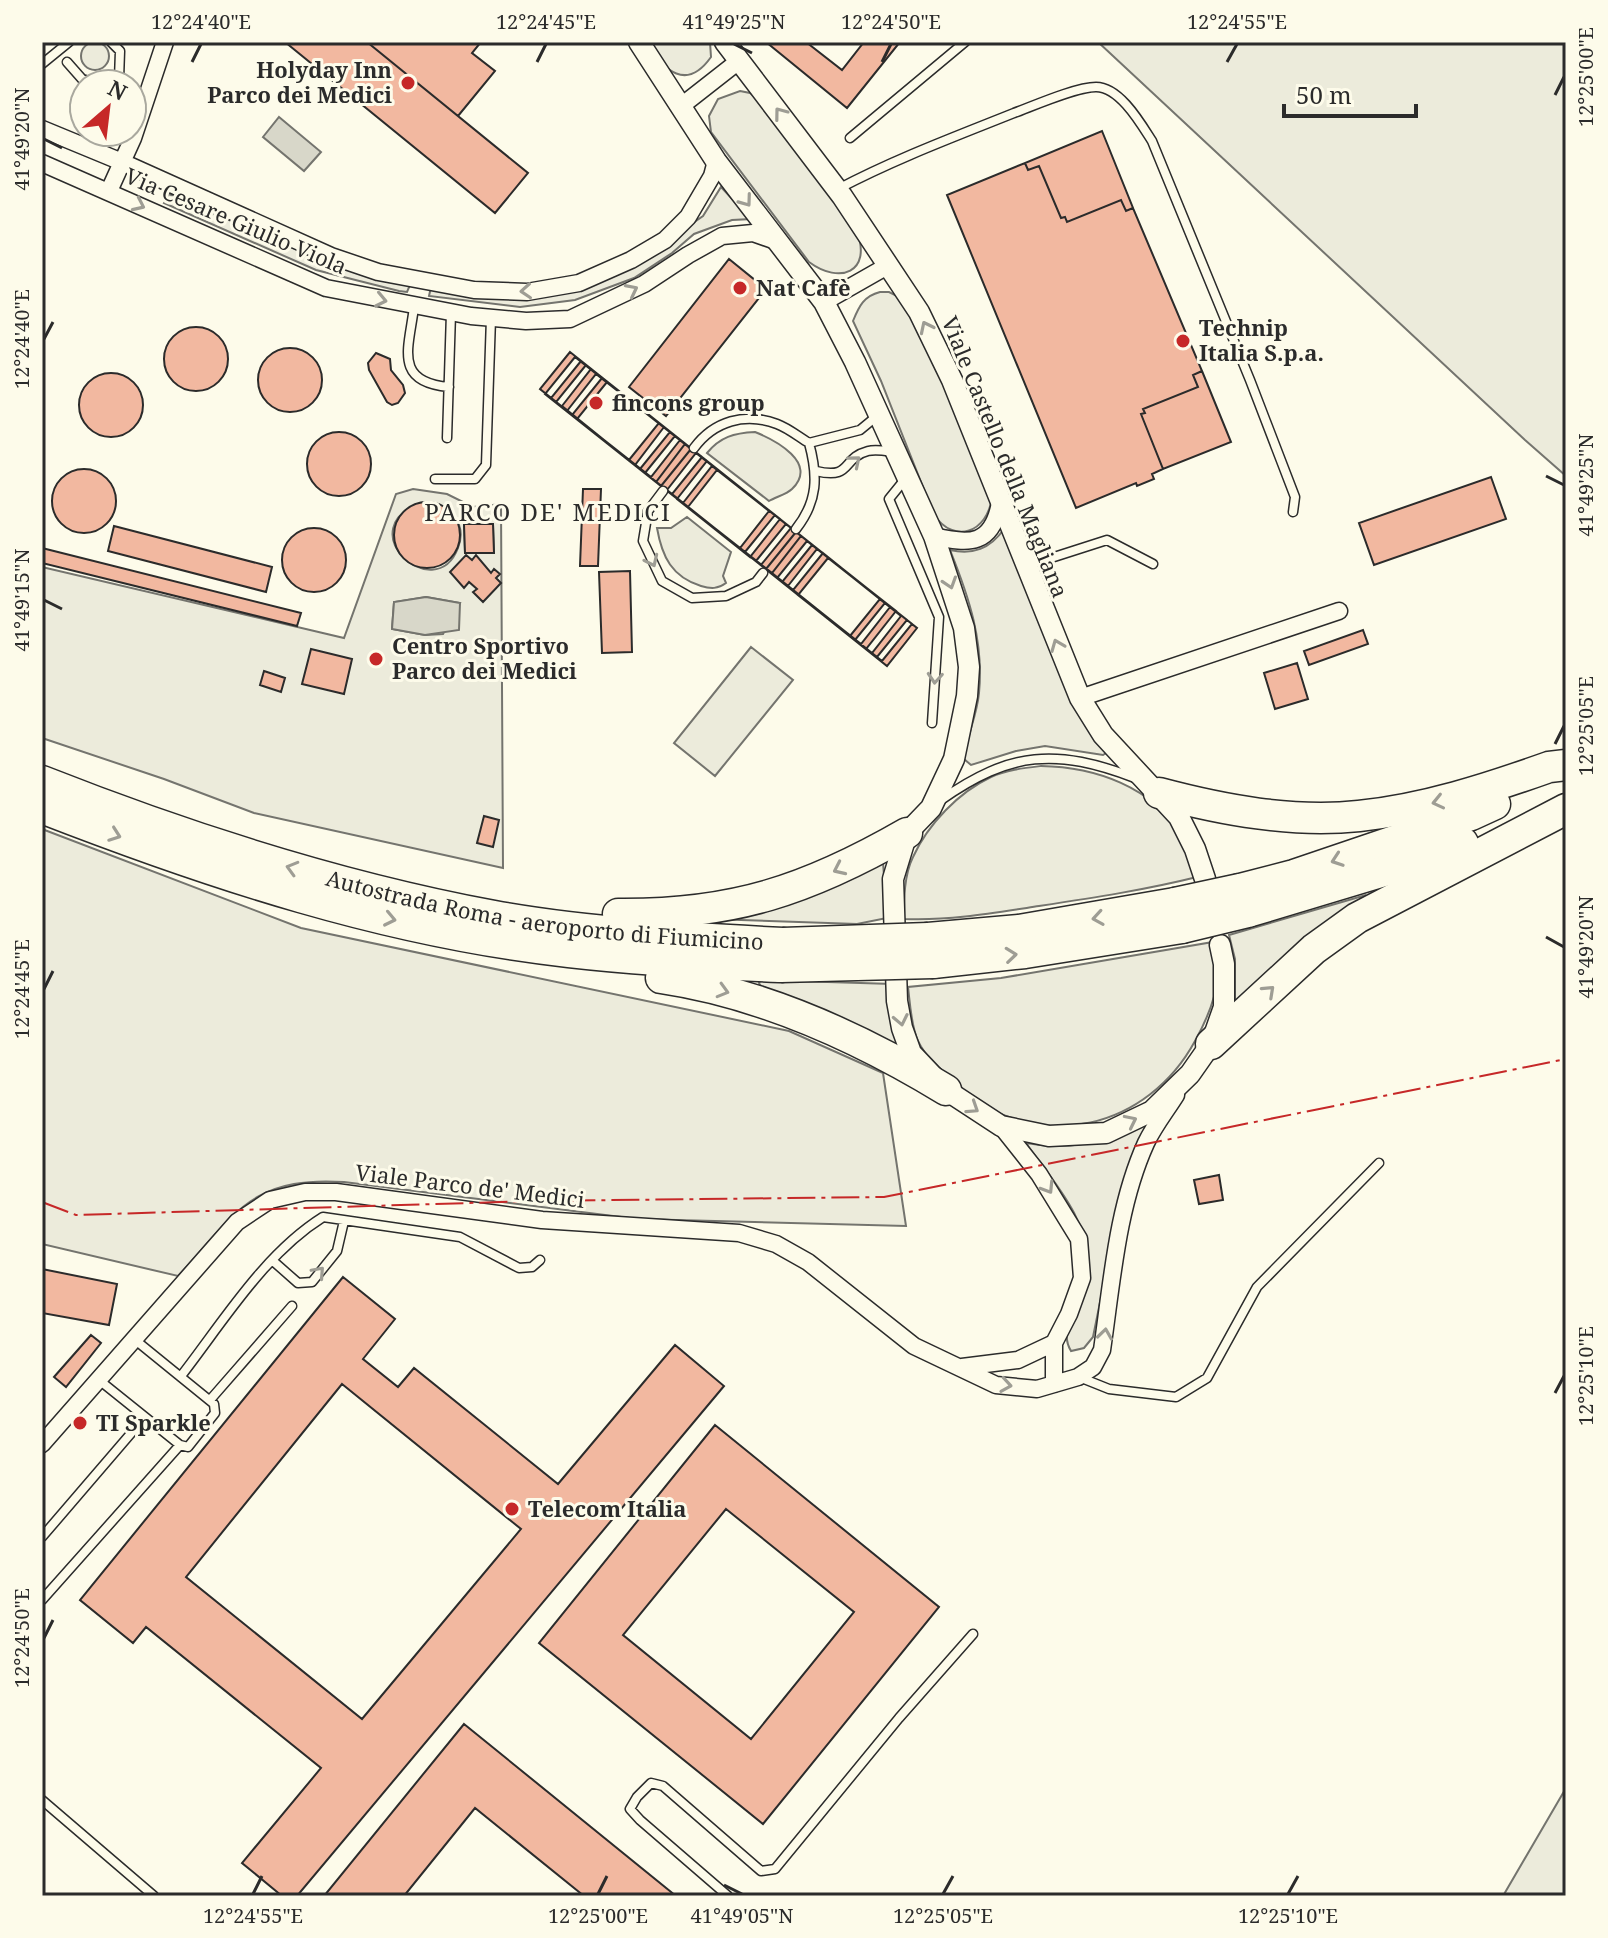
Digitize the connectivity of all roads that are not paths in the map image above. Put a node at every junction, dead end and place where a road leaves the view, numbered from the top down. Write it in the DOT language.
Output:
graph roads {
  1 [pos="69,42"];
  2 [pos="111,42"];
  3 [pos="165,42"];
  4 [pos="639,42"];
  5 [pos="725,42"];
  6 [pos="965,42"];
  7 [pos="740,60"];
  8 [pos="67,62"];
  9 [pos="42,64"];
  10 [pos="72,68"];
  11 [pos="119,68"];
  12 [pos="680,107"];
  13 [pos="42,129"];
  14 [pos="850,138"];
  15 [pos="716,161"];
  16 [pos="122,162"];
  17 [pos="42,163"];
  18 [pos="837,190"];
  19 [pos="109,191"];
  20 [pos="776,241"];
  21 [pos="889,265"];
  22 [pos="419,280"];
  23 [pos="824,302"];
  24 [pos="414,307"];
  25 [pos="451,313"];
  26 [pos="491,318"];
  27 [pos="449,387"];
  28 [pos="877,415"];
  29 [pos="447,438"];
  30 [pos="809,443"];
  31 [pos="694,448"];
  32 [pos="894,452"];
  33 [pos="816,471"];
  34 [pos="906,477"];
  35 [pos="435,479"];
  36 [pos="663,491"];
  37 [pos="1000,503"];
  38 [pos="1293,512"];
  39 [pos="796,529"];
  40 [pos="934,536"];
  41 [pos="1153,564"];
  42 [pos="1025,567"];
  43 [pos="763,573"];
  44 [pos="1339,611"];
  45 [pos="1080,698"];
  46 [pos="932,723"];
  47 [pos="1566,765"];
  48 [pos="1566,772"];
  49 [pos="42,781"];
  50 [pos="1151,787"];
  51 [pos="1566,800"];
  52 [pos="42,808"];
  53 [pos="931,808"];
  54 [pos="1566,809"];
  55 [pos="907,833"];
  56 [pos="1205,879"];
  57 [pos="1244,900"];
  58 [pos="496,916"];
  59 [pos="1220,945"];
  60 [pos="567,952"];
  61 [pos="782,955"];
  62 [pos="1211,1044"];
  63 [pos="1190,1074"];
  64 [pos="946,1090"];
  65 [pos="1001,1126"];
  66 [pos="1379,1163"];
  67 [pos="344,1221"];
  68 [pos="540,1260"];
  69 [pos="273,1261"];
  70 [pos="292,1306"];
  71 [pos="134,1339"];
  72 [pos="1054,1343"];
  73 [pos="960,1367"];
  74 [pos="181,1376"];
  75 [pos="1078,1377"];
  76 [pos="99,1379"];
  77 [pos="1054,1384"];
  78 [pos="210,1400"];
  79 [pos="145,1417"];
  80 [pos="42,1444"];
  81 [pos="180,1445"];
  82 [pos="42,1537"];
  83 [pos="42,1600"];
  84 [pos="973,1634"];
  85 [pos="42,1800"];
  86 [pos="154,1896"];
  87 [pos="728,1896"];
  1 -- 9 [label="lane"];
  2 -- 11 [label="lane"];
  3 -- 16 [label="street"];
  4 -- 12 [label="street"];
  5 -- 7 [label="street, Viale Castello della Magliana"];
  6 -- 14 [label="lane"];
  7 -- 12 [label="street"];
  18 -- 7 [label="street, Viale Castello della Magliana, one-way"];
  8 -- 10 [label="lane"];
  12 -- 15 [label="street"];
  13 -- 16 [label="street, Via Cesare Giulio Viola"];
  15 -- 20 [label="street, one-way"];
  15 -- 22 [label="street, Via Cesare Giulio Viola, one-way"];
  16 -- 19 [label="street"];
  16 -- 22 [label="street, Via Cesare Giulio Viola"];
  17 -- 19 [label="street, Via Cesare Giulio Viola"];
  18 -- 21 [label="street, Viale Castello della Magliana"];
  18 -- 38 [label="lane"];
  19 -- 24 [label="street, Via Cesare Giulio Viola, one-way"];
  20 -- 23 [label="street"];
  26 -- 20 [label="street, Via Cesare Giulio Viola, one-way"];
  21 -- 23 [label="street"];
  37 -- 21 [label="street, Viale Castello della Magliana, one-way"];
  22 -- 24 [label="street"];
  23 -- 28 [label="street"];
  24 -- 25 [label="street, Via Cesare Giulio Viola"];
  24 -- 27 [label="lane"];
  25 -- 26 [label="street, Via Cesare Giulio Viola"];
  25 -- 27 [label="lane"];
  26 -- 35 [label="lane"];
  27 -- 29 [label="lane"];
  28 -- 30 [label="lane"];
  28 -- 32 [label="street"];
  30 -- 31 [label="lane"];
  30 -- 33 [label="lane"];
  33 -- 32 [label="lane, one-way"];
  32 -- 34 [label="street"];
  33 -- 39 [label="lane"];
  34 -- 40 [label="street"];
  34 -- 46 [label="lane, one-way"];
  36 -- 43 [label="lane, one-way"];
  37 -- 40 [label="street"];
  37 -- 42 [label="street, Viale Castello della Magliana"];
  40 -- 53 [label="street, one-way"];
  41 -- 42 [label="lane"];
  45 -- 42 [label="street, Viale Castello della Magliana, one-way"];
  44 -- 45 [label="street"];
  45 -- 50 [label="street, Viale Castello della Magliana"];
  47 -- 50 [label="highway, one-way"];
  48 -- 57 [label="highway, Autostrada Roma - aeroporto di Fiumicino, one-way"];
  58 -- 49 [label="highway, Autostrada Roma - aeroporto di Fiumicino, one-way"];
  50 -- 53 [label="lane"];
  50 -- 56 [label="street, Viale Castello della Magliana"];
  51 -- 57 [label="highway, Autostrada Roma - aeroporto di Fiumicino"];
  52 -- 60 [label="highway, Autostrada Roma - aeroporto di Fiumicino, one-way"];
  53 -- 55 [label="street"];
  62 -- 54 [label="highway, one-way"];
  55 -- 58 [label="highway, one-way"];
  55 -- 64 [label="street, one-way"];
  57 -- 61 [label="highway, Autostrada Roma - aeroporto di Fiumicino, bridge"];
  58 -- 61 [label="highway, Autostrada Roma - aeroporto di Fiumicino"];
  59 -- 62 [label="street"];
  60 -- 61 [label="highway, Autostrada Roma - aeroporto di Fiumicino"];
  60 -- 64 [label="highway, one-way"];
  62 -- 63 [label="street"];
  65 -- 63 [label="street, one-way"];
  75 -- 63 [label="street, one-way"];
  64 -- 65 [label="street, one-way"];
  65 -- 72 [label="street, one-way"];
  66 -- 75 [label="lane"];
  67 -- 68 [label="lane"];
  67 -- 69 [label="lane"];
  69 -- 67 [label="lane, one-way"];
  69 -- 74 [label="lane"];
  70 -- 78 [label="lane"];
  71 -- 73 [label="street, Viale Parco de' Medici"];
  71 -- 74 [label="lane"];
  71 -- 76 [label="street, Viale Parco de' Medici"];
  72 -- 73 [label="street"];
  72 -- 77 [label="street"];
  73 -- 77 [label="street, Viale Parco de' Medici, one-way"];
  74 -- 78 [label="lane"];
  75 -- 77 [label="street, Viale Parco de' Medici"];
  76 -- 79 [label="lane"];
  76 -- 80 [label="street, Viale Parco de' Medici"];
  78 -- 81 [label="lane"];
  79 -- 81 [label="lane"];
  79 -- 82 [label="lane"];
  81 -- 83 [label="lane"];
  84 -- 87 [label="lane"];
  85 -- 86 [label="lane"];
}
